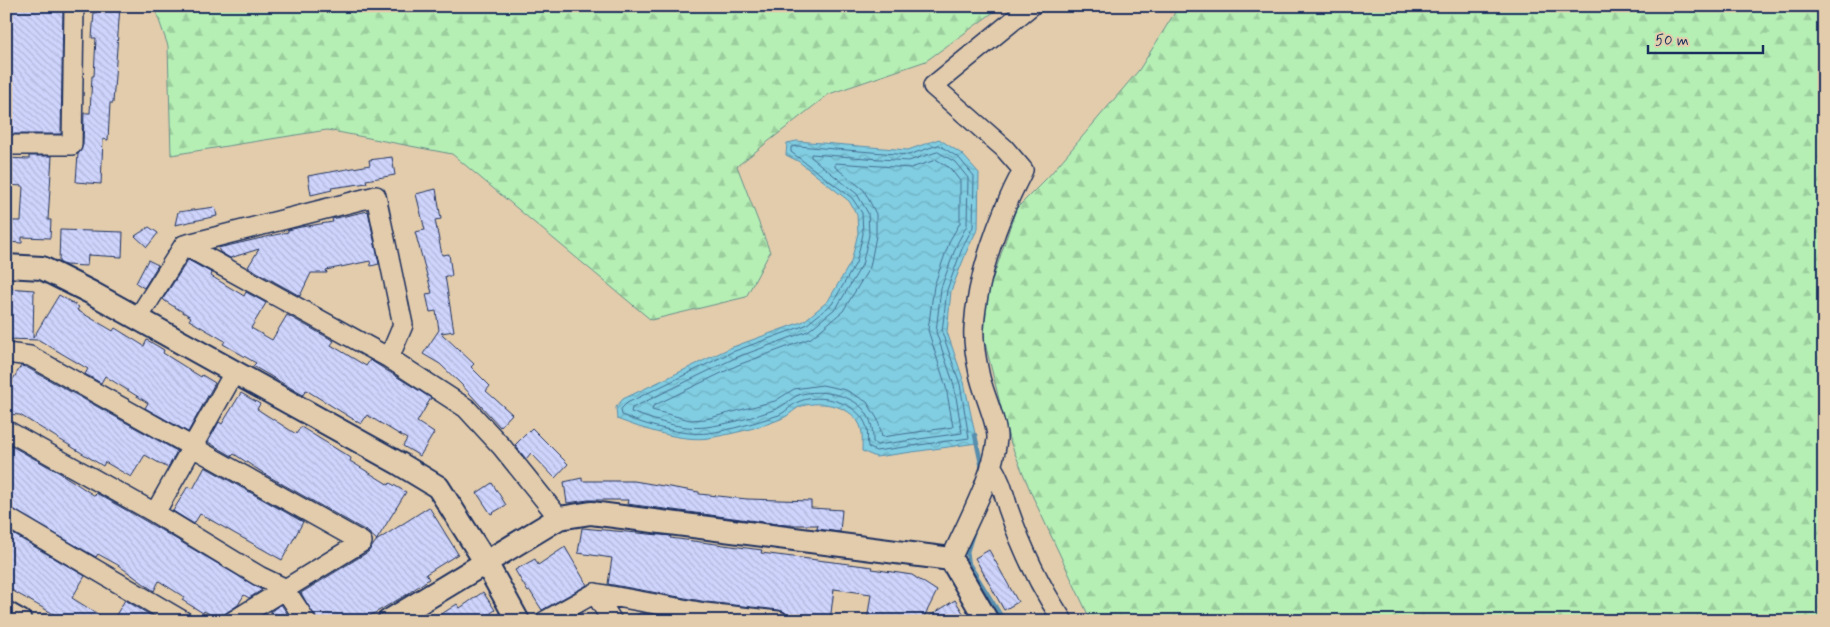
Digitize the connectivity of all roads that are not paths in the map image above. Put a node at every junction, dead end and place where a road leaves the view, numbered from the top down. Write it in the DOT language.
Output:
graph roads {
  1 [pos="74,6"];
  2 [pos="1031,6"];
  3 [pos="6,145"];
  4 [pos="184,245"];
  5 [pos="6,266"];
  6 [pos="138,318"];
  7 [pos="6,353"];
  8 [pos="390,358"];
  9 [pos="234,372"];
  10 [pos="6,430"];
  11 [pos="192,447"];
  12 [pos="992,465"];
  13 [pos="155,513"];
  14 [pos="6,517"];
  15 [pos="559,518"];
  16 [pos="951,559"];
  17 [pos="485,561"];
  18 [pos="284,588"];
  19 [pos="595,593"];
  20 [pos="6,613"];
  21 [pos="707,617"];
  22 [pos="20,621"];
  23 [pos="183,621"];
  24 [pos="233,621"];
  25 [pos="306,621"];
  26 [pos="390,621"];
  27 [pos="518,621"];
  28 [pos="545,621"];
  29 [pos="612,621"];
  30 [pos="778,621"];
  31 [pos="987,621"];
  32 [pos="1063,621"];
  1 -- 3 [label="street"];
  2 -- 12 [label="street"];
  4 -- 6 [label="street"];
  4 -- 8 [label="street"];
  4 -- 8 [label="street"];
  5 -- 6 [label="street"];
  6 -- 9 [label="street"];
  7 -- 11 [label="street"];
  8 -- 15 [label="street"];
  9 -- 11 [label="street"];
  9 -- 17 [label="street"];
  10 -- 13 [label="street"];
  11 -- 13 [label="street"];
  11 -- 18 [label="street"];
  12 -- 16 [label="street"];
  12 -- 32 [label="street"];
  13 -- 18 [label="street"];
  14 -- 23 [label="street"];
  15 -- 16 [label="street"];
  15 -- 17 [label="street"];
  16 -- 31 [label="street"];
  17 -- 26 [label="street"];
  17 -- 27 [label="street"];
  18 -- 24 [label="street"];
  18 -- 25 [label="street"];
  19 -- 21 [label="street"];
  19 -- 28 [label="street"];
  19 -- 29 [label="street"];
  20 -- 22 [label="street"];
  21 -- 30 [label="street"];
}
